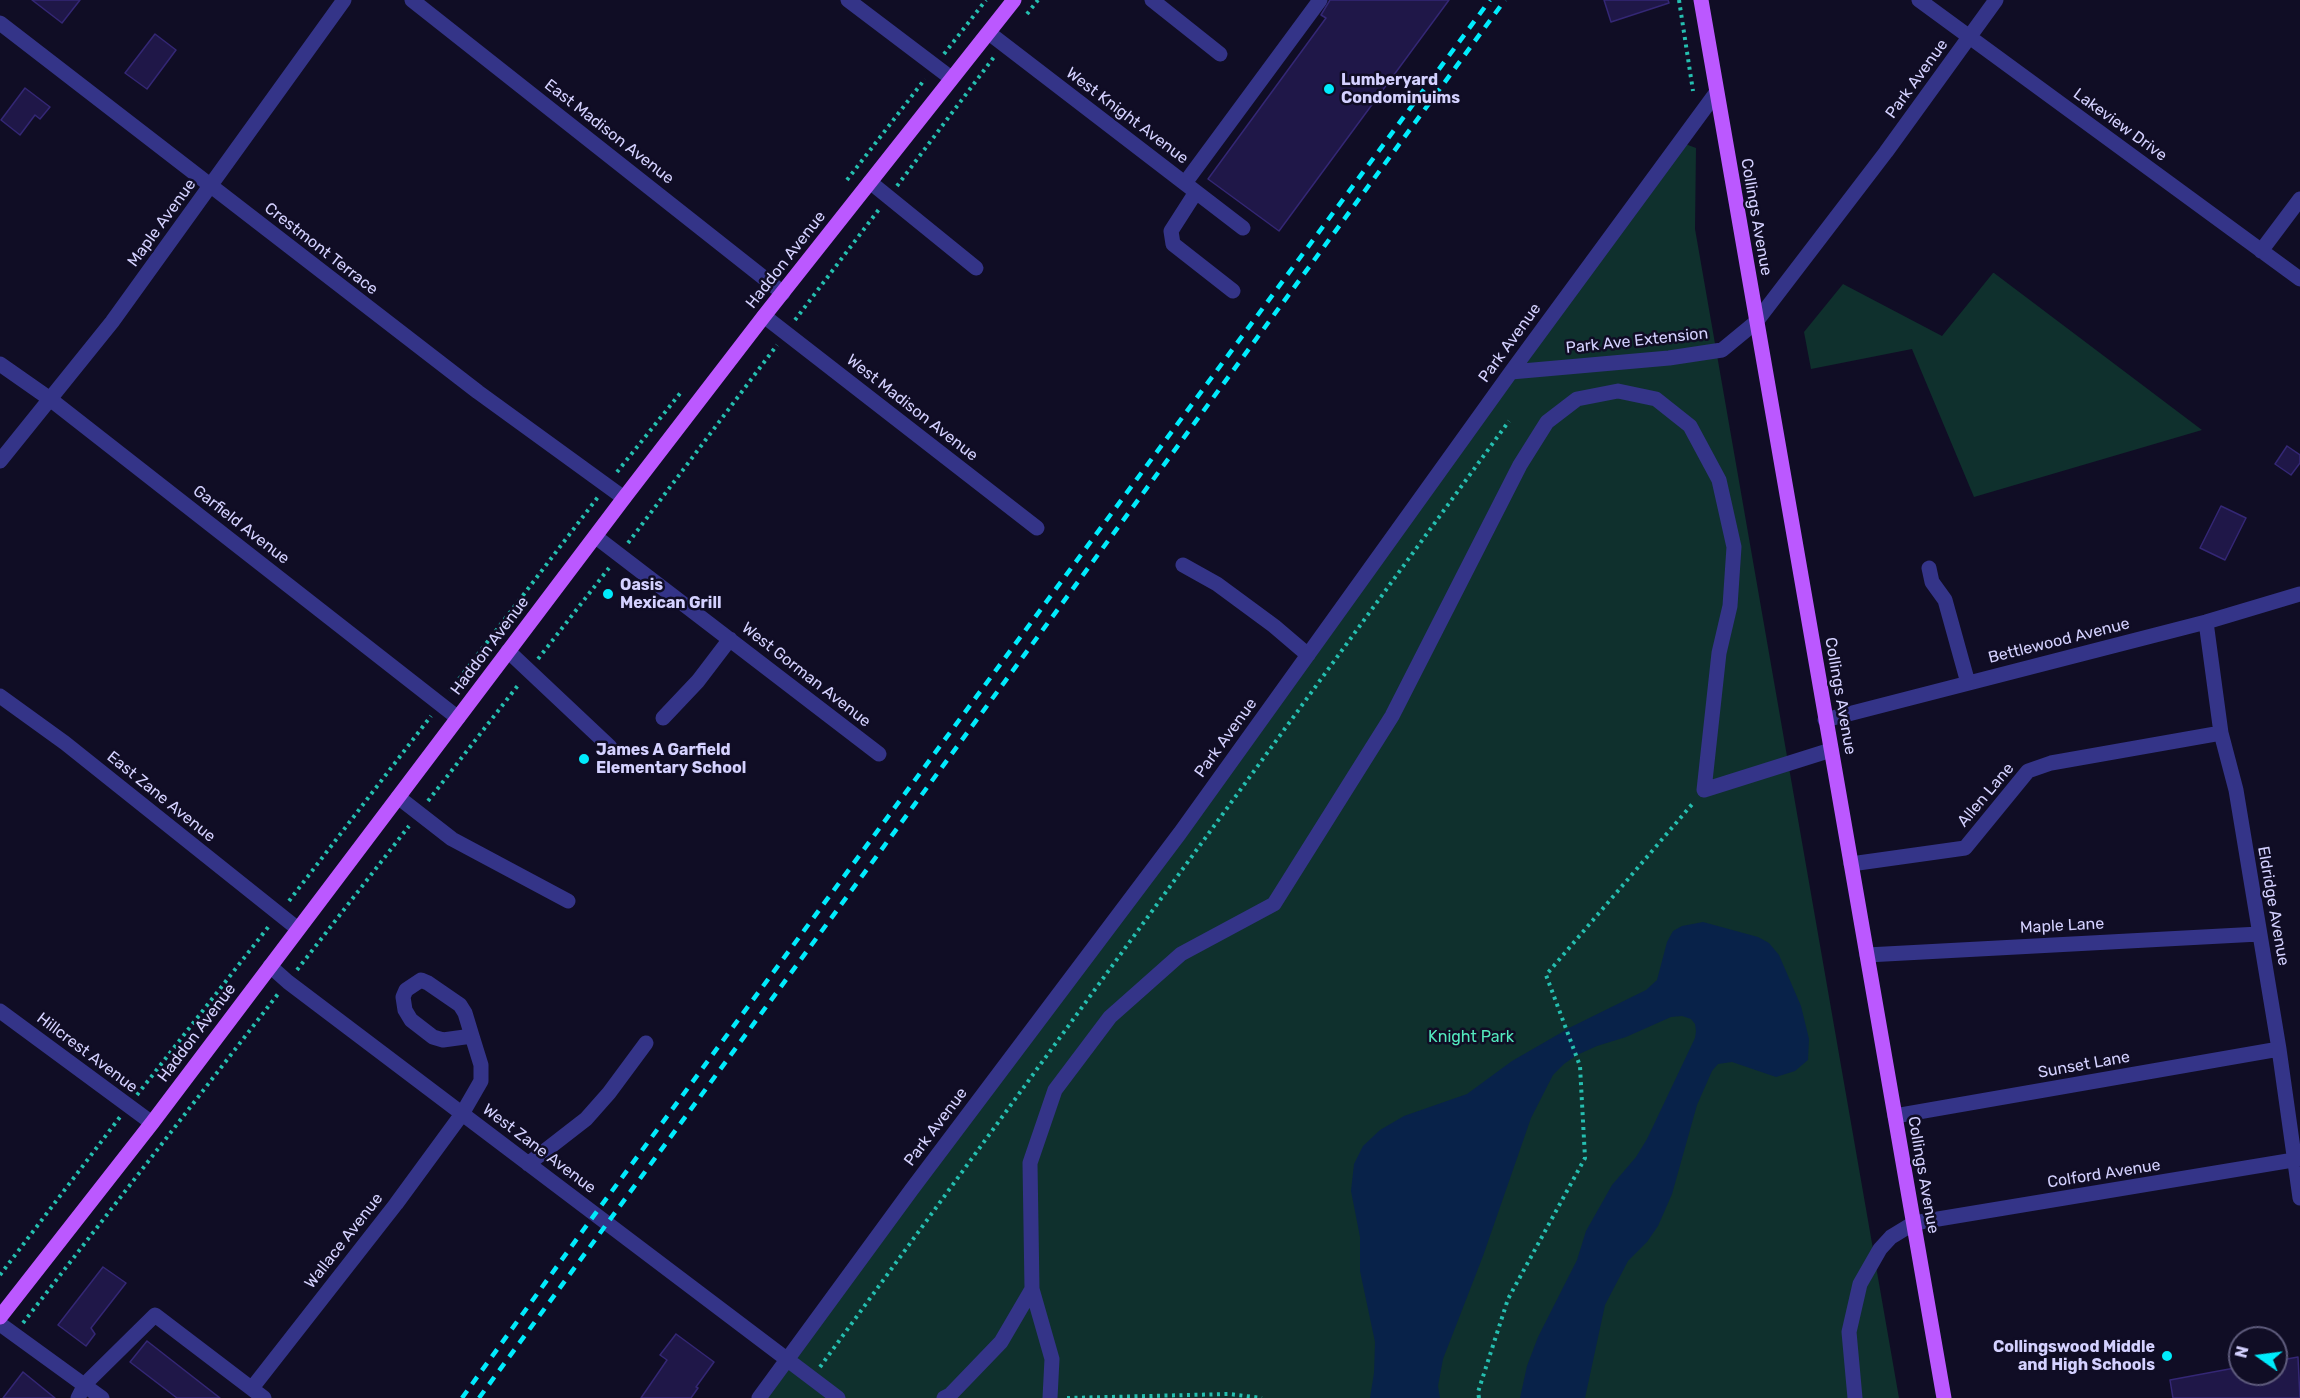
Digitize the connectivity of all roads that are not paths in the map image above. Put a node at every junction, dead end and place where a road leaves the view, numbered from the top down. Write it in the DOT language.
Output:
graph roads {
  1 [pos="344,0"];
  2 [pos="412,0"];
  3 [pos="848,0"];
  4 [pos="1014,0"];
  5 [pos="1152,0"];
  6 [pos="1320,0"];
  7 [pos="1701,0"];
  8 [pos="1919,0"];
  9 [pos="1996,0"];
  10 [pos="0,23"];
  11 [pos="989,33"];
  12 [pos="1970,37"];
  13 [pos="1220,54"];
  14 [pos="951,78"];
  15 [pos="1716,93"];
  16 [pos="870,182"];
  17 [pos="210,186"];
  18 [pos="1191,188"];
  19 [pos="2300,199"];
  20 [pos="1243,228"];
  21 [pos="2261,251"];
  22 [pos="976,267"];
  23 [pos="2300,279"];
  24 [pos="1233,291"];
  25 [pos="783,293"];
  26 [pos="764,316"];
  27 [pos="1756,322"];
  28 [pos="0,364"];
  29 [pos="1511,372"];
  30 [pos="50,399"];
  31 [pos="0,461"];
  32 [pos="624,498"];
  33 [pos="1037,528"];
  34 [pos="596,537"];
  35 [pos="1182,565"];
  36 [pos="1929,568"];
  37 [pos="2300,594"];
  38 [pos="2206,622"];
  39 [pos="730,639"];
  40 [pos="508,651"];
  41 [pos="1308,655"];
  42 [pos="1968,683"];
  43 [pos="0,696"];
  44 [pos="458,718"];
  45 [pos="663,718"];
  46 [pos="1826,720"];
  47 [pos="2221,734"];
  48 [pos="610,747"];
  49 [pos="1831,750"];
  50 [pos="879,754"];
  51 [pos="398,797"];
  52 [pos="1851,864"];
  53 [pos="568,902"];
  54 [pos="298,929"];
  55 [pos="2259,934"];
  56 [pos="1867,955"];
  57 [pos="270,966"];
  58 [pos="0,1011"];
  59 [pos="472,1036"];
  60 [pos="646,1043"];
  61 [pos="2279,1049"];
  62 [pos="462,1114"];
  63 [pos="1895,1116"];
  64 [pos="152,1123"];
  65 [pos="2297,1160"];
  66 [pos="528,1164"];
  67 [pos="2300,1198"];
  68 [pos="1914,1223"];
  69 [pos="1032,1289"];
  70 [pos="0,1317"];
  71 [pos="0,1324"];
  72 [pos="787,1360"];
  73 [pos="81,1391"];
  74 [pos="258,1393"];
  75 [pos="102,1398"];
  76 [pos="759,1398"];
  77 [pos="838,1398"];
  78 [pos="944,1398"];
  79 [pos="1050,1398"];
  80 [pos="1855,1398"];
  81 [pos="1944,1398"];
  1 -- 17 [label="street, Maple Avenue"];
  2 -- 25 [label="street, East Madison Avenue"];
  3 -- 14 [label="street"];
  4 -- 11 [label="main road, Haddon Avenue"];
  5 -- 13 [label="street"];
  6 -- 18 [label="street"];
  7 -- 15 [label="main road, Collings Avenue"];
  8 -- 12 [label="street, Lakeview Drive"];
  9 -- 12 [label="street, Park Avenue"];
  10 -- 17 [label="street, Crestmont Terrace"];
  11 -- 14 [label="main road, Haddon Avenue"];
  11 -- 18 [label="street, West Knight Avenue"];
  12 -- 21 [label="street, Lakeview Drive"];
  12 -- 27 [label="street, Park Avenue"];
  14 -- 16 [label="main road, Haddon Avenue"];
  15 -- 27 [label="main road, Collings Avenue"];
  15 -- 29 [label="street, Park Avenue"];
  16 -- 22 [label="street"];
  16 -- 25 [label="main road, Haddon Avenue"];
  17 -- 30 [label="street, Maple Avenue"];
  17 -- 32 [label="street, Crestmont Terrace"];
  18 -- 20 [label="street, West Knight Avenue"];
  18 -- 24 [label="street"];
  19 -- 21 [label="street"];
  21 -- 23 [label="street, Lakeview Drive"];
  25 -- 26 [label="main road, Haddon Avenue"];
  26 -- 32 [label="main road, Haddon Avenue"];
  26 -- 33 [label="street, West Madison Avenue"];
  27 -- 29 [label="street, Park Ave Extension"];
  27 -- 46 [label="main road, Collings Avenue"];
  28 -- 30 [label="street, Garfield Avenue"];
  29 -- 41 [label="street, Park Avenue"];
  30 -- 31 [label="street, Maple Avenue"];
  30 -- 44 [label="street, Garfield Avenue"];
  32 -- 34 [label="main road, Haddon Avenue"];
  34 -- 39 [label="street, West Gorman Avenue"];
  34 -- 40 [label="main road, Haddon Avenue"];
  35 -- 41 [label="street"];
  36 -- 42 [label="street"];
  37 -- 38 [label="street, Bettlewood Avenue"];
  38 -- 42 [label="street, Bettlewood Avenue"];
  38 -- 47 [label="street, Eldridge Avenue"];
  39 -- 45 [label="street"];
  39 -- 50 [label="street, West Gorman Avenue"];
  40 -- 44 [label="main road, Haddon Avenue"];
  40 -- 48 [label="street"];
  41 -- 72 [label="street, Park Avenue"];
  42 -- 46 [label="street, Bettlewood Avenue"];
  43 -- 54 [label="street, East Zane Avenue"];
  44 -- 51 [label="main road, Haddon Avenue"];
  46 -- 49 [label="main road, Collings Avenue"];
  47 -- 52 [label="street, Allen Lane"];
  47 -- 55 [label="street, Eldridge Avenue"];
  49 -- 52 [label="main road, Collings Avenue"];
  49 -- 69 [label="street"];
  51 -- 53 [label="street"];
  51 -- 54 [label="main road, Haddon Avenue"];
  52 -- 56 [label="main road, Collings Avenue"];
  54 -- 57 [label="main road, Haddon Avenue"];
  55 -- 56 [label="street, Maple Lane"];
  55 -- 61 [label="street, Eldridge Avenue"];
  56 -- 63 [label="main road, Collings Avenue"];
  57 -- 62 [label="street, West Zane Avenue"];
  57 -- 64 [label="main road, Haddon Avenue"];
  58 -- 64 [label="street, Hillcrest Avenue"];
  59 -- 59 [label="street, Wallace Avenue"];
  59 -- 62 [label="street, Wallace Avenue"];
  60 -- 66 [label="street"];
  61 -- 63 [label="street, Sunset Lane"];
  61 -- 65 [label="street, Eldridge Avenue"];
  62 -- 66 [label="street, West Zane Avenue"];
  62 -- 74 [label="street, Wallace Avenue"];
  63 -- 68 [label="main road, Collings Avenue"];
  64 -- 70 [label="main road, Haddon Avenue"];
  65 -- 67 [label="street, Eldridge Avenue"];
  65 -- 68 [label="street, Colford Avenue"];
  66 -- 72 [label="street, West Zane Avenue"];
  68 -- 80 [label="street"];
  68 -- 81 [label="main road, Collings Avenue"];
  69 -- 78 [label="street"];
  69 -- 79 [label="street"];
  71 -- 73 [label="street"];
  72 -- 76 [label="street, Park Avenue"];
  72 -- 77 [label="street, West Zane Avenue"];
  73 -- 74 [label="street"];
  73 -- 75 [label="street"];
}
